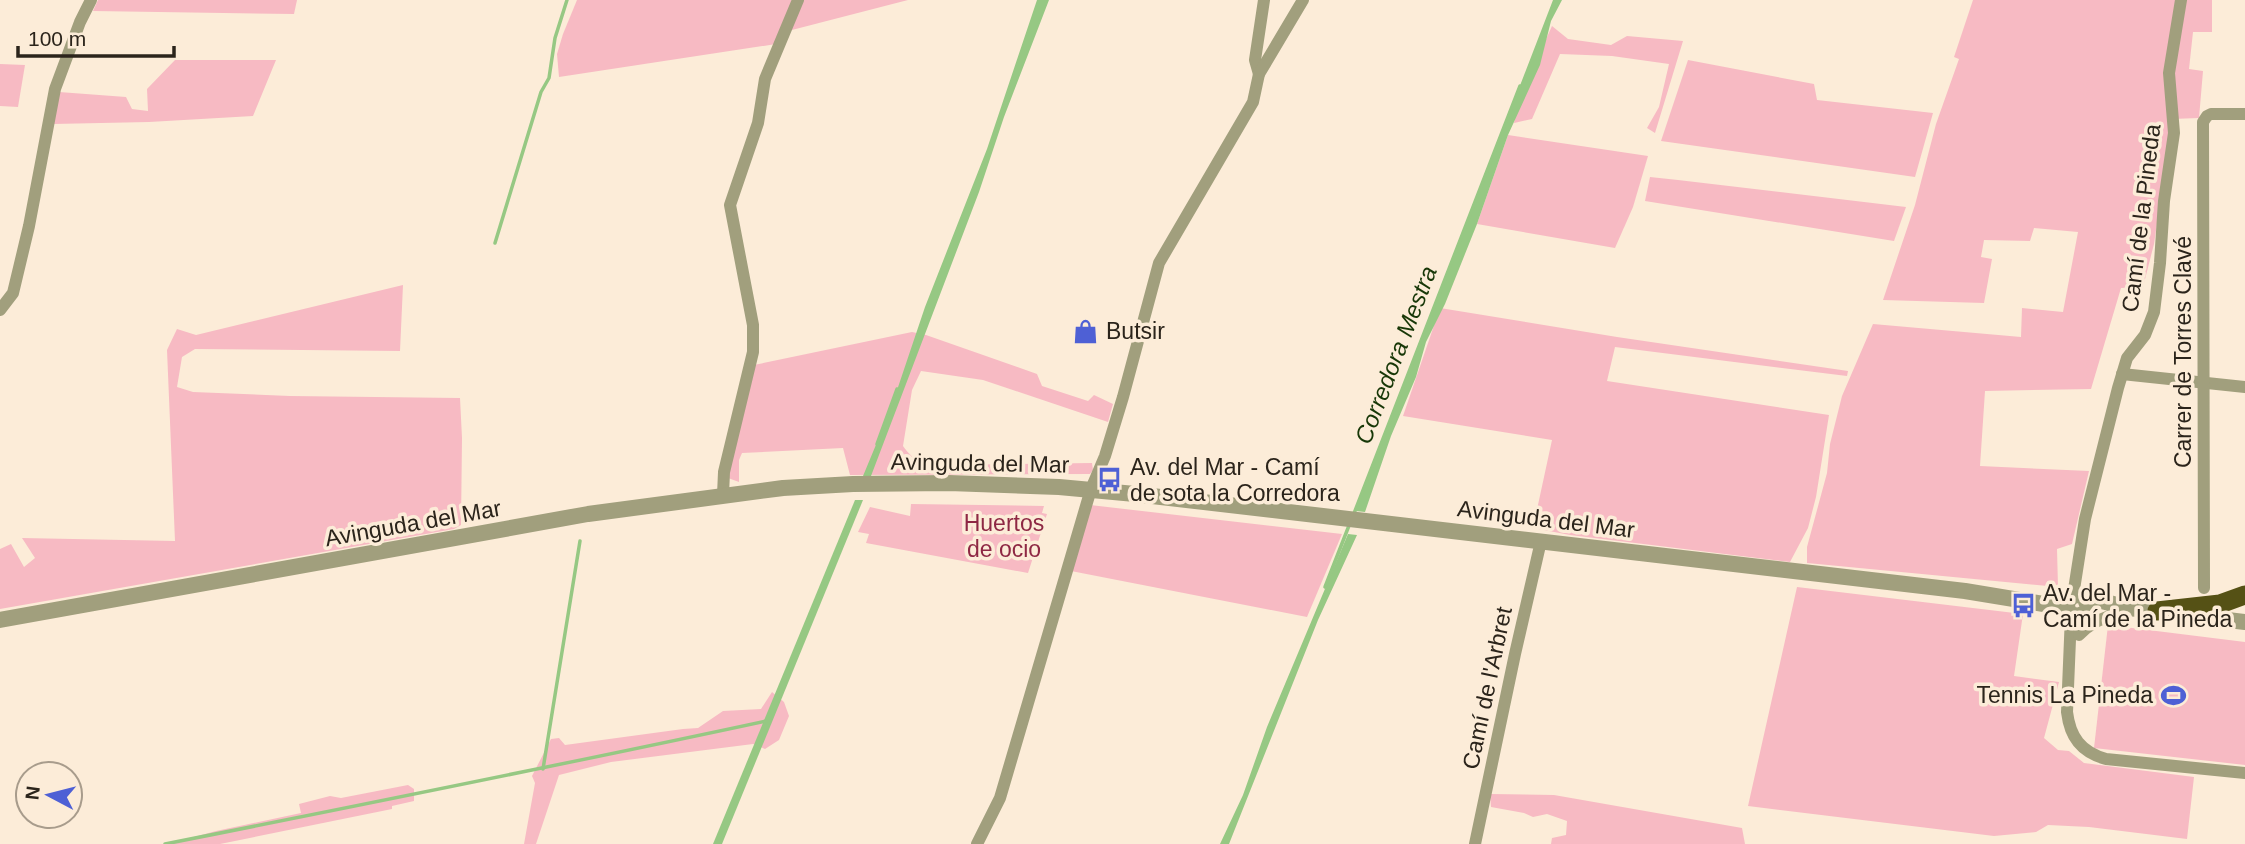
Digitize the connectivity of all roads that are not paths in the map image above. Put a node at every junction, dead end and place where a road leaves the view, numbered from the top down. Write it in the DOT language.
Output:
graph roads {
  1 [pos="91,0"];
  2 [pos="798,0"];
  3 [pos="1264,0"];
  4 [pos="1303,0"];
  5 [pos="2181,0"];
  6 [pos="1259,74"];
  7 [pos="2245,114"];
  8 [pos="0,310"];
  9 [pos="2122,374"];
  10 [pos="2203,382"];
  11 [pos="2245,387"];
  12 [pos="1091,489"];
  13 [pos="723,495"];
  14 [pos="1541,541"];
  15 [pos="2204,588"];
  16 [pos="2245,594"];
  17 [pos="2077,606"];
  18 [pos="2129,608"];
  19 [pos="2157,611"];
  20 [pos="0,620"];
  21 [pos="2245,622"];
  22 [pos="2079,635"];
  23 [pos="2070,661"];
  24 [pos="2245,773"];
  25 [pos="977,844"];
  26 [pos="1475,844"];
  1 -- 8 [label="street"];
  2 -- 13 [label="street"];
  3 -- 6 [label="street"];
  4 -- 6 [label="street"];
  5 -- 9 [label="street, Camí de la Pineda"];
  6 -- 12 [label="street"];
  7 -- 10 [label="street, Carrer de Torres Clavé"];
  9 -- 10 [label="street"];
  9 -- 17 [label="street, Camí de la Pineda"];
  10 -- 11 [label="street"];
  10 -- 15 [label="street, Carrer de Torres Clavé"];
  12 -- 13 [label="street, Avinguda del Mar"];
  12 -- 14 [label="street, Avinguda del Mar"];
  12 -- 25 [label="street"];
  13 -- 20 [label="street, Avinguda del Mar"];
  14 -- 17 [label="street, Avinguda del Mar"];
  14 -- 26 [label="street, Camí de l'Arbret"];
  16 -- 19 [label="highway"];
  17 -- 18 [label="street, Avinguda del Mar"];
  17 -- 22 [label="street, Camí de la Pineda"];
  17 -- 23 [label="street, Camí de la Pineda"];
  18 -- 19 [label="street, Avinguda del Mar"];
  18 -- 22 [label="street"];
  19 -- 21 [label="street, Avinguda del Mar"];
  22 -- 23 [label="street, Camí de la Pineda"];
  23 -- 24 [label="street, Camí de la Pineda"];
}
